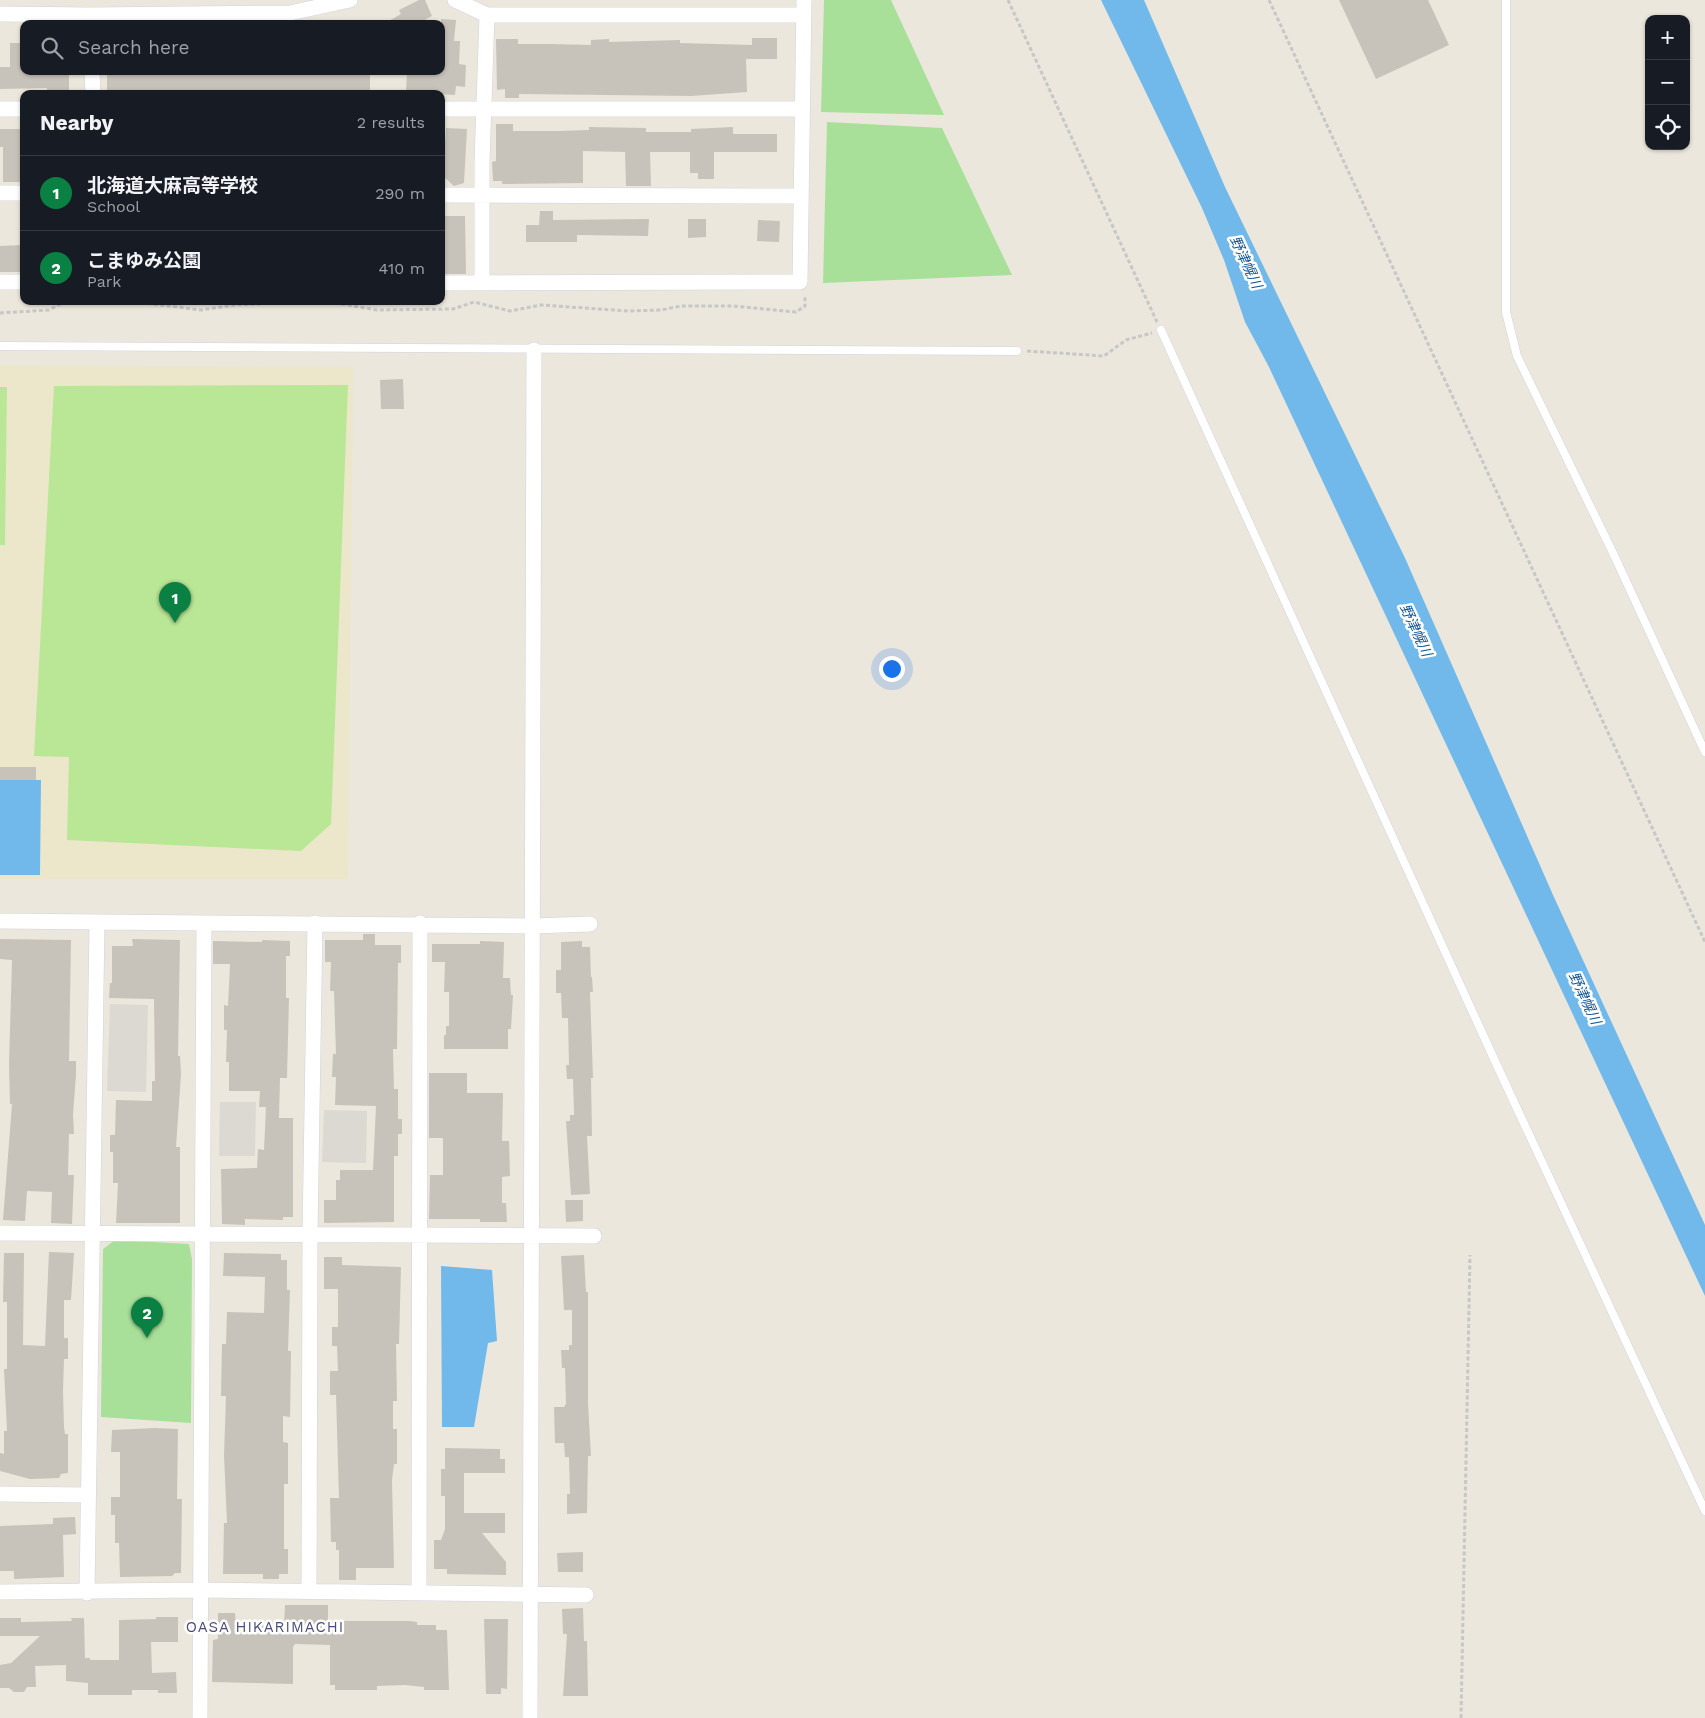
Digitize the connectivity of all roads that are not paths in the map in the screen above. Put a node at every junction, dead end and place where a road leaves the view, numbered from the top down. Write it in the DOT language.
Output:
graph roads {
  1 [pos="91,0"];
  2 [pos="350,0"];
  3 [pos="455,0"];
  4 [pos="1506,0"];
  5 [pos="804,8"];
  6 [pos="0,14"];
  7 [pos="487,15"];
  8 [pos="91,20"];
  9 [pos="92,75"];
  10 [pos="93,90"];
  11 [pos="445,109"];
  12 [pos="484,109"];
  13 [pos="801,109"];
  14 [pos="0,110"];
  15 [pos="20,110"];
  16 [pos="0,193"];
  17 [pos="20,193"];
  18 [pos="445,195"];
  19 [pos="483,195"];
  20 [pos="801,196"];
  21 [pos="0,282"];
  22 [pos="20,282"];
  23 [pos="445,283"];
  24 [pos="482,283"];
  25 [pos="1161,330"];
  26 [pos="0,346"];
  27 [pos="534,350"];
  28 [pos="1017,351"];
  29 [pos="1705,752"];
  30 [pos="0,921"];
  31 [pos="97,923"];
  32 [pos="204,923"];
  33 [pos="315,923"];
  34 [pos="420,924"];
  35 [pos="590,924"];
  36 [pos="534,926"];
  37 [pos="0,1233"];
  38 [pos="92,1233"];
  39 [pos="201,1234"];
  40 [pos="310,1234"];
  41 [pos="420,1235"];
  42 [pos="532,1236"];
  43 [pos="594,1236"];
  44 [pos="0,1494"];
  45 [pos="88,1494"];
  46 [pos="1705,1511"];
  47 [pos="200,1590"];
  48 [pos="309,1591"];
  49 [pos="0,1592"];
  50 [pos="419,1592"];
  51 [pos="87,1593"];
  52 [pos="530,1593"];
  53 [pos="586,1595"];
  54 [pos="200,1718"];
  55 [pos="530,1718"];
  1 -- 8 [label="street"];
  2 -- 8 [label="street"];
  3 -- 7 [label="street"];
  4 -- 29 [label="lane"];
  5 -- 7 [label="street"];
  5 -- 13 [label="street"];
  6 -- 8 [label="street"];
  7 -- 12 [label="street"];
  9 -- 10 [label="street"];
  11 -- 12 [label="street"];
  12 -- 13 [label="street"];
  12 -- 19 [label="street"];
  13 -- 20 [label="street"];
  14 -- 15 [label="street"];
  16 -- 17 [label="street"];
  18 -- 19 [label="street"];
  19 -- 20 [label="street"];
  19 -- 24 [label="street"];
  20 -- 24 [label="street"];
  21 -- 22 [label="street"];
  23 -- 24 [label="street"];
  25 -- 46 [label="lane"];
  26 -- 27 [label="lane"];
  27 -- 28 [label="lane"];
  27 -- 36 [label="street"];
  30 -- 31 [label="street"];
  31 -- 32 [label="street"];
  31 -- 38 [label="street"];
  32 -- 33 [label="street"];
  32 -- 39 [label="street"];
  33 -- 34 [label="street"];
  33 -- 40 [label="street"];
  34 -- 36 [label="street"];
  34 -- 41 [label="street"];
  35 -- 36 [label="street"];
  36 -- 42 [label="street"];
  37 -- 38 [label="street"];
  38 -- 39 [label="street"];
  38 -- 45 [label="street"];
  39 -- 40 [label="street"];
  39 -- 47 [label="street"];
  40 -- 41 [label="street"];
  40 -- 48 [label="street"];
  41 -- 42 [label="street"];
  41 -- 50 [label="street"];
  42 -- 43 [label="street"];
  42 -- 52 [label="street"];
  44 -- 45 [label="street"];
  45 -- 51 [label="street"];
  47 -- 48 [label="street"];
  47 -- 51 [label="street"];
  47 -- 54 [label="street"];
  48 -- 50 [label="street"];
  49 -- 51 [label="street"];
  50 -- 52 [label="street"];
  52 -- 53 [label="street"];
  52 -- 55 [label="street"];
}
